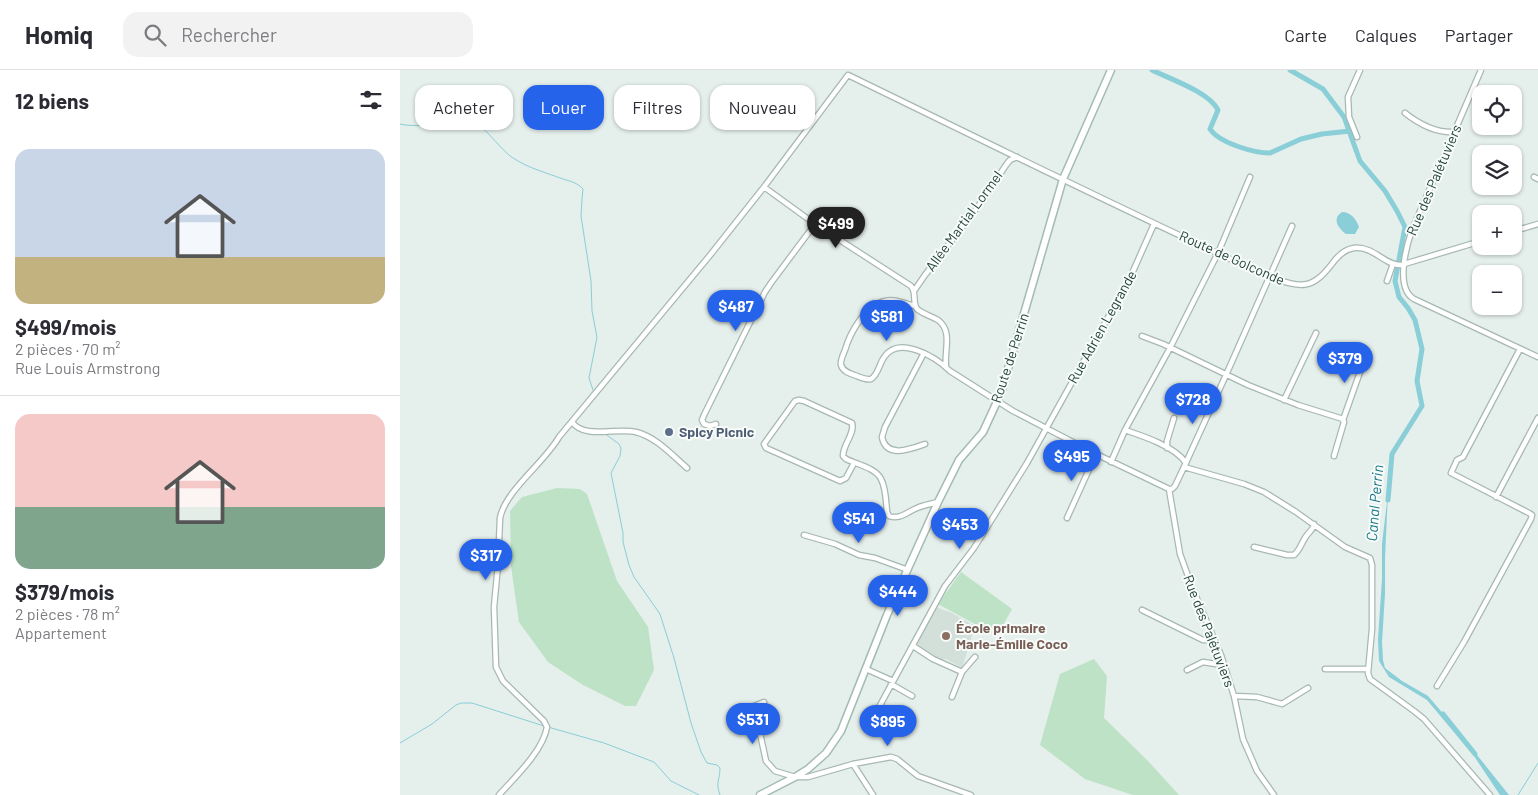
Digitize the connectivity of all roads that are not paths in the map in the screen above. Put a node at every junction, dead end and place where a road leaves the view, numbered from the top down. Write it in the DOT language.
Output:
graph roads {
  1 [pos="1111,70"];
  2 [pos="1360,70"];
  3 [pos="1481,70"];
  4 [pos="1405,113"];
  5 [pos="1454,132"];
  6 [pos="1356,137"];
  7 [pos="1019,157"];
  8 [pos="1250,177"];
  9 [pos="1063,179"];
  10 [pos="764,187"];
  11 [pos="1538,223"];
  12 [pos="815,224"];
  13 [pos="1154,224"];
  14 [pos="1292,226"];
  15 [pos="1522,228"];
  16 [pos="1472,244"];
  17 [pos="1218,253"];
  18 [pos="1393,264"];
  19 [pos="1404,264"];
  20 [pos="1269,277"];
  21 [pos="1387,281"];
  22 [pos="914,291"];
  23 [pos="915,306"];
  24 [pos="1316,333"];
  25 [pos="1142,336"];
  26 [pos="1170,348"];
  27 [pos="1520,349"];
  28 [pos="924,353"];
  29 [pos="1366,355"];
  30 [pos="1538,357"];
  31 [pos="946,366"];
  32 [pos="1226,375"];
  33 [pos="998,400"];
  34 [pos="1284,400"];
  35 [pos="1174,418"];
  36 [pos="1538,418"];
  37 [pos="1344,420"];
  38 [pos="572,422"];
  39 [pos="716,424"];
  40 [pos="1046,428"];
  41 [pos="1125,430"];
  42 [pos="925,444"];
  43 [pos="1167,448"];
  44 [pos="1096,454"];
  45 [pos="1334,456"];
  46 [pos="1111,462"];
  47 [pos="854,463"];
  48 [pos="1185,465"];
  49 [pos="687,468"];
  50 [pos="1169,489"];
  51 [pos="1496,497"];
  52 [pos="938,502"];
  53 [pos="1067,518"];
  54 [pos="1314,524"];
  55 [pos="804,535"];
  56 [pos="1254,547"];
  57 [pos="908,570"];
  58 [pos="1142,610"];
  59 [pos="1212,636"];
  60 [pos="913,646"];
  61 [pos="1221,655"];
  62 [pos="974,657"];
  63 [pos="866,669"];
  64 [pos="1325,669"];
  65 [pos="1368,669"];
  66 [pos="1187,670"];
  67 [pos="962,672"];
  68 [pos="892,683"];
  69 [pos="1437,686"];
  70 [pos="1308,688"];
  71 [pos="912,696"];
  72 [pos="1234,696"];
  73 [pos="952,697"];
  74 [pos="764,702"];
  75 [pos="872,720"];
  76 [pos="853,764"];
  77 [pos="795,777"];
  78 [pos="499,795"];
  79 [pos="760,795"];
  80 [pos="873,795"];
  81 [pos="971,795"];
  82 [pos="1274,795"];
  83 [pos="1490,795"];
  1 -- 9 [label="main road, Route de Perrin"];
  2 -- 6 [label="street"];
  3 -- 5 [label="street, Rue des Palétuviers"];
  4 -- 5 [label="street"];
  5 -- 19 [label="street, Rue des Palétuviers"];
  7 -- 9 [label="street, Route de Golconde"];
  7 -- 10 [label="street, Route de Golconde"];
  7 -- 22 [label="street, Allée Martial Lormel"];
  8 -- 17 [label="street"];
  9 -- 13 [label="street, Route de Golconde"];
  9 -- 33 [label="main road, Route de Perrin"];
  10 -- 12 [label="street"];
  10 -- 38 [label="street"];
  11 -- 15 [label="street"];
  12 -- 22 [label="street"];
  12 -- 39 [label="street"];
  13 -- 17 [label="street, Route de Golconde"];
  13 -- 40 [label="street, Rue Adrien Legrande"];
  14 -- 20 [label="street"];
  16 -- 19 [label="street, Route de Golconde"];
  17 -- 20 [label="street, Route de Golconde"];
  17 -- 26 [label="street"];
  18 -- 19 [label="street, Route de Golconde"];
  18 -- 20 [label="street, Route de Golconde"];
  18 -- 21 [label="street"];
  19 -- 27 [label="street, Rue des Palétuviers"];
  20 -- 32 [label="street"];
  22 -- 23 [label="street"];
  23 -- 28 [label="street"];
  23 -- 31 [label="street"];
  24 -- 34 [label="street"];
  25 -- 26 [label="street"];
  26 -- 32 [label="street"];
  26 -- 41 [label="street"];
  27 -- 30 [label="street, Rue des Palétuviers"];
  27 -- 51 [label="street"];
  28 -- 31 [label="street"];
  28 -- 42 [label="street"];
  29 -- 37 [label="street"];
  31 -- 33 [label="street"];
  32 -- 34 [label="street"];
  32 -- 48 [label="street"];
  33 -- 40 [label="street"];
  33 -- 52 [label="main road, Route de Perrin"];
  34 -- 37 [label="street"];
  35 -- 43 [label="street"];
  36 -- 51 [label="street"];
  37 -- 45 [label="street"];
  38 -- 49 [label="street"];
  38 -- 78 [label="street"];
  40 -- 44 [label="street"];
  40 -- 60 [label="street, Rue Adrien Legrande"];
  41 -- 43 [label="street"];
  41 -- 46 [label="street"];
  43 -- 48 [label="street"];
  44 -- 46 [label="street"];
  44 -- 53 [label="street"];
  46 -- 50 [label="street"];
  47 -- 47 [label="street"];
  47 -- 52 [label="street"];
  48 -- 50 [label="street"];
  48 -- 54 [label="street"];
  50 -- 59 [label="street, Rue des Palétuviers"];
  51 -- 69 [label="street"];
  52 -- 57 [label="main road, Route de Perrin"];
  54 -- 56 [label="street"];
  54 -- 65 [label="street"];
  55 -- 57 [label="street"];
  57 -- 63 [label="main road, Route de Perrin"];
  58 -- 59 [label="street"];
  59 -- 61 [label="street, Rue des Palétuviers"];
  60 -- 67 [label="street"];
  60 -- 68 [label="street, Rue Adrien Legrande"];
  61 -- 66 [label="street"];
  61 -- 72 [label="street, Rue des Palétuviers"];
  62 -- 67 [label="street"];
  63 -- 68 [label="street"];
  63 -- 77 [label="main road, Route de Perrin"];
  64 -- 65 [label="street"];
  65 -- 83 [label="street"];
  67 -- 73 [label="street"];
  68 -- 71 [label="street"];
  68 -- 75 [label="street, Rue Adrien Legrande"];
  70 -- 72 [label="street"];
  72 -- 82 [label="street, Rue des Palétuviers"];
  74 -- 77 [label="street"];
  76 -- 77 [label="street"];
  76 -- 80 [label="street"];
  76 -- 81 [label="street"];
  77 -- 79 [label="main road, Route de Perrin"];
}
